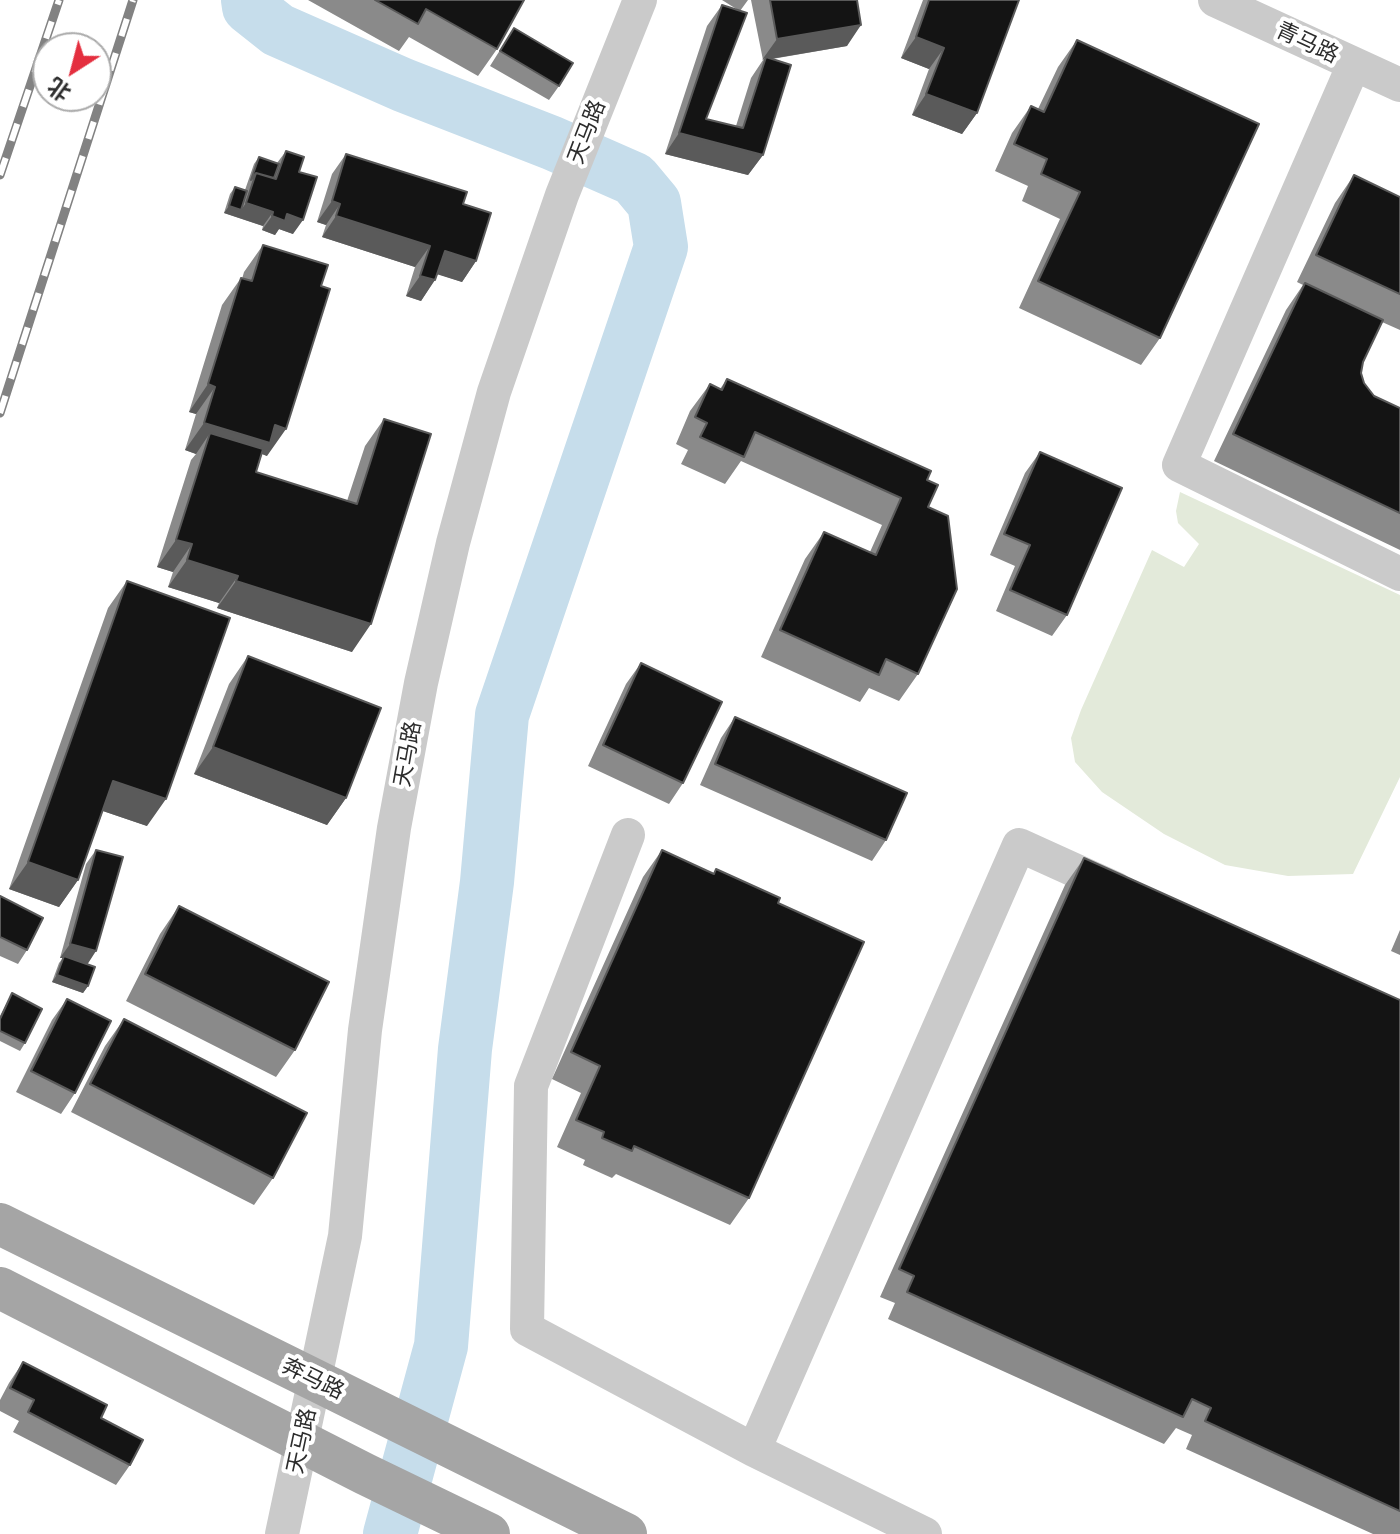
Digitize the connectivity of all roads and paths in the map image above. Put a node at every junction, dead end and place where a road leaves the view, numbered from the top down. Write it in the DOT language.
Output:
graph roads {
  1 [pos="640,0"];
  2 [pos="1215,0"];
  3 [pos="1354,64"];
  4 [pos="1400,85"];
  5 [pos="1400,574"];
  6 [pos="628,835"];
  7 [pos="1146,903"];
  8 [pos="0,1224"];
  9 [pos="0,1288"];
  10 [pos="314,1381"];
  11 [pos="302,1442"];
  12 [pos="754,1450"];
  13 [pos="282,1534"];
  14 [pos="489,1534"];
  15 [pos="626,1534"];
  16 [pos="925,1534"];
  1 -- 10 [label="street, 天马路"];
  2 -- 3 [label="street, 青马路"];
  3 -- 4 [label="street, 青马路"];
  3 -- 5 [label="street"];
  6 -- 12 [label="street"];
  7 -- 12 [label="street"];
  8 -- 10 [label="main road, 奔马路"];
  9 -- 11 [label="main road"];
  10 -- 11 [label="street, 天马路"];
  10 -- 15 [label="main road, 奔马路"];
  11 -- 13 [label="street, 天马路"];
  11 -- 14 [label="main road"];
  12 -- 16 [label="street"];
}
